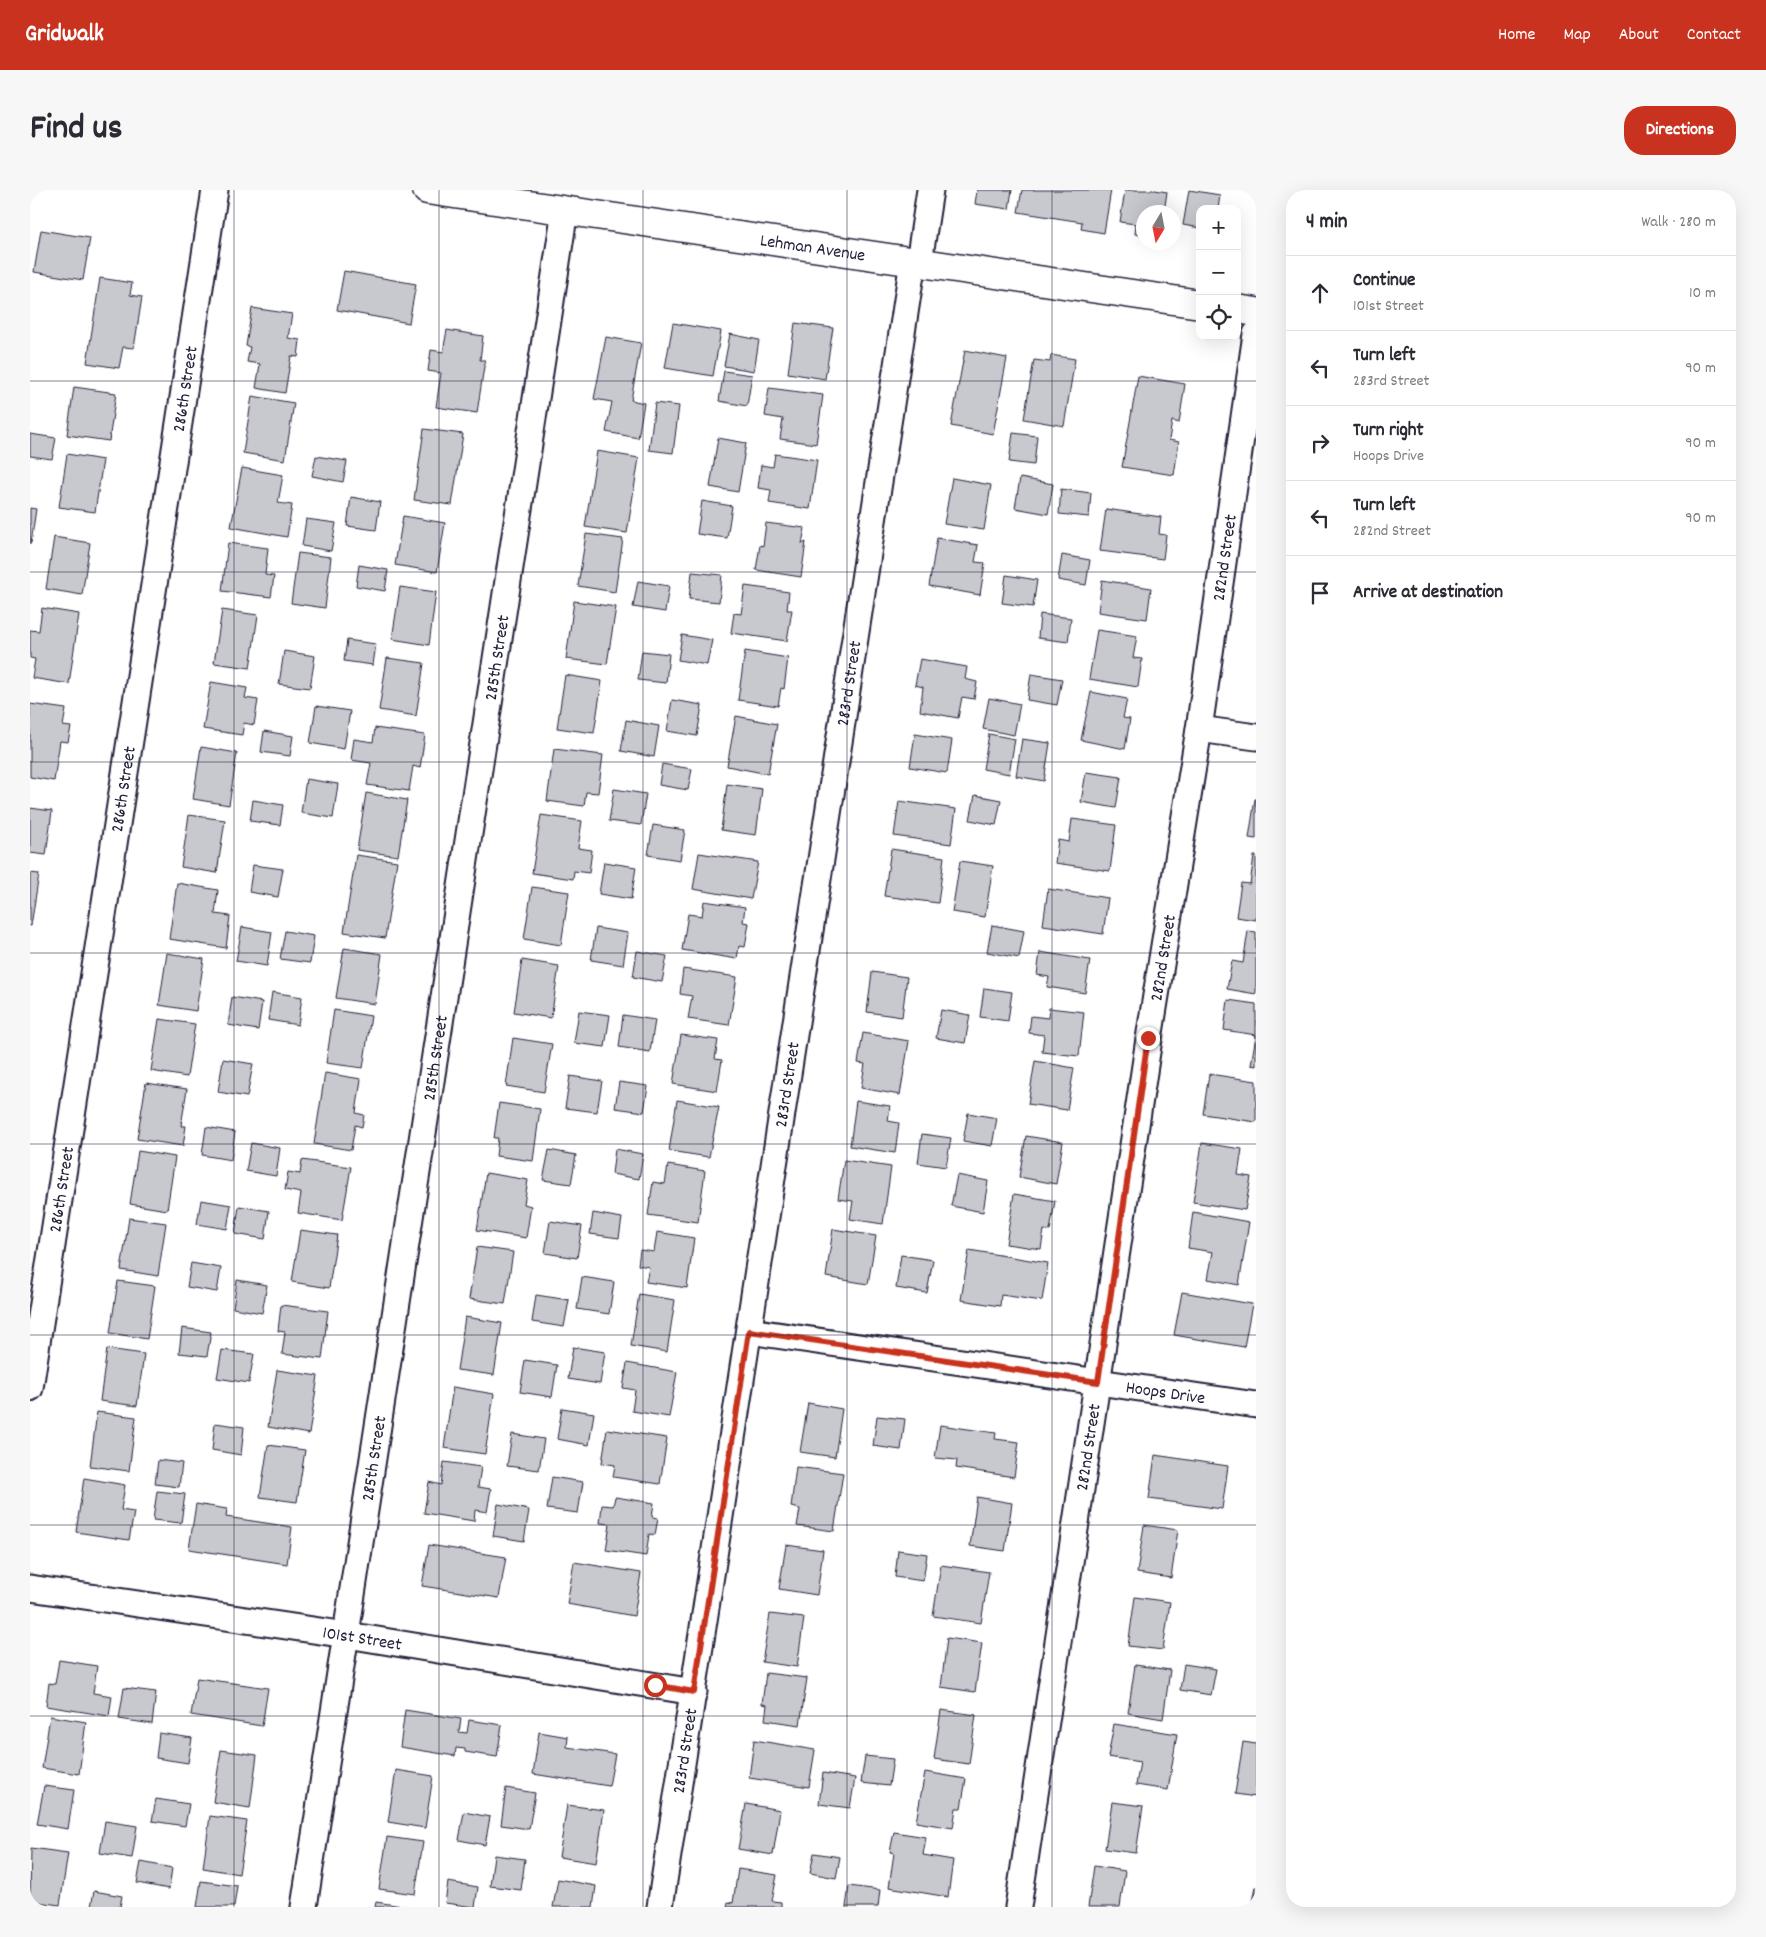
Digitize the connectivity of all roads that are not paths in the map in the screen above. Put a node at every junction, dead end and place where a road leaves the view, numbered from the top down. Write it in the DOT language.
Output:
graph roads {
  1 [pos="215,190"];
  2 [pos="427,190"];
  3 [pos="930,190"];
  4 [pos="565,210"];
  5 [pos="916,262"];
  6 [pos="1196,303"];
  7 [pos="1241,310"];
  8 [pos="1256,312"];
  9 [pos="1256,334"];
  10 [pos="1199,729"];
  11 [pos="1256,737"];
  12 [pos="749,1331"];
  13 [pos="1098,1382"];
  14 [pos="30,1388"];
  15 [pos="1256,1405"];
  16 [pos="30,1588"];
  17 [pos="347,1635"];
  18 [pos="694,1692"];
  19 [pos="304,1907"];
  20 [pos="660,1907"];
  21 [pos="1018,1907"];
  1 -- 14 [label="street, 286th Street"];
  2 -- 4 [label="street, Lehman Avenue"];
  3 -- 5 [label="street, 283rd Street"];
  4 -- 5 [label="street, Lehman Avenue"];
  4 -- 17 [label="street, 285th Street"];
  5 -- 6 [label="street, Lehman Avenue"];
  5 -- 12 [label="street, 283rd Street"];
  7 -- 8 [label="street"];
  9 -- 10 [label="street, 282nd Street"];
  10 -- 11 [label="street"];
  10 -- 13 [label="street, 282nd Street"];
  12 -- 13 [label="street, Hoops Drive"];
  12 -- 18 [label="street, 283rd Street"];
  13 -- 15 [label="street, Hoops Drive"];
  13 -- 21 [label="street, 282nd Street"];
  16 -- 17 [label="street, 101st Street"];
  17 -- 18 [label="street, 101st Street"];
  17 -- 19 [label="street, 285th Street"];
  18 -- 20 [label="street, 283rd Street"];
}
